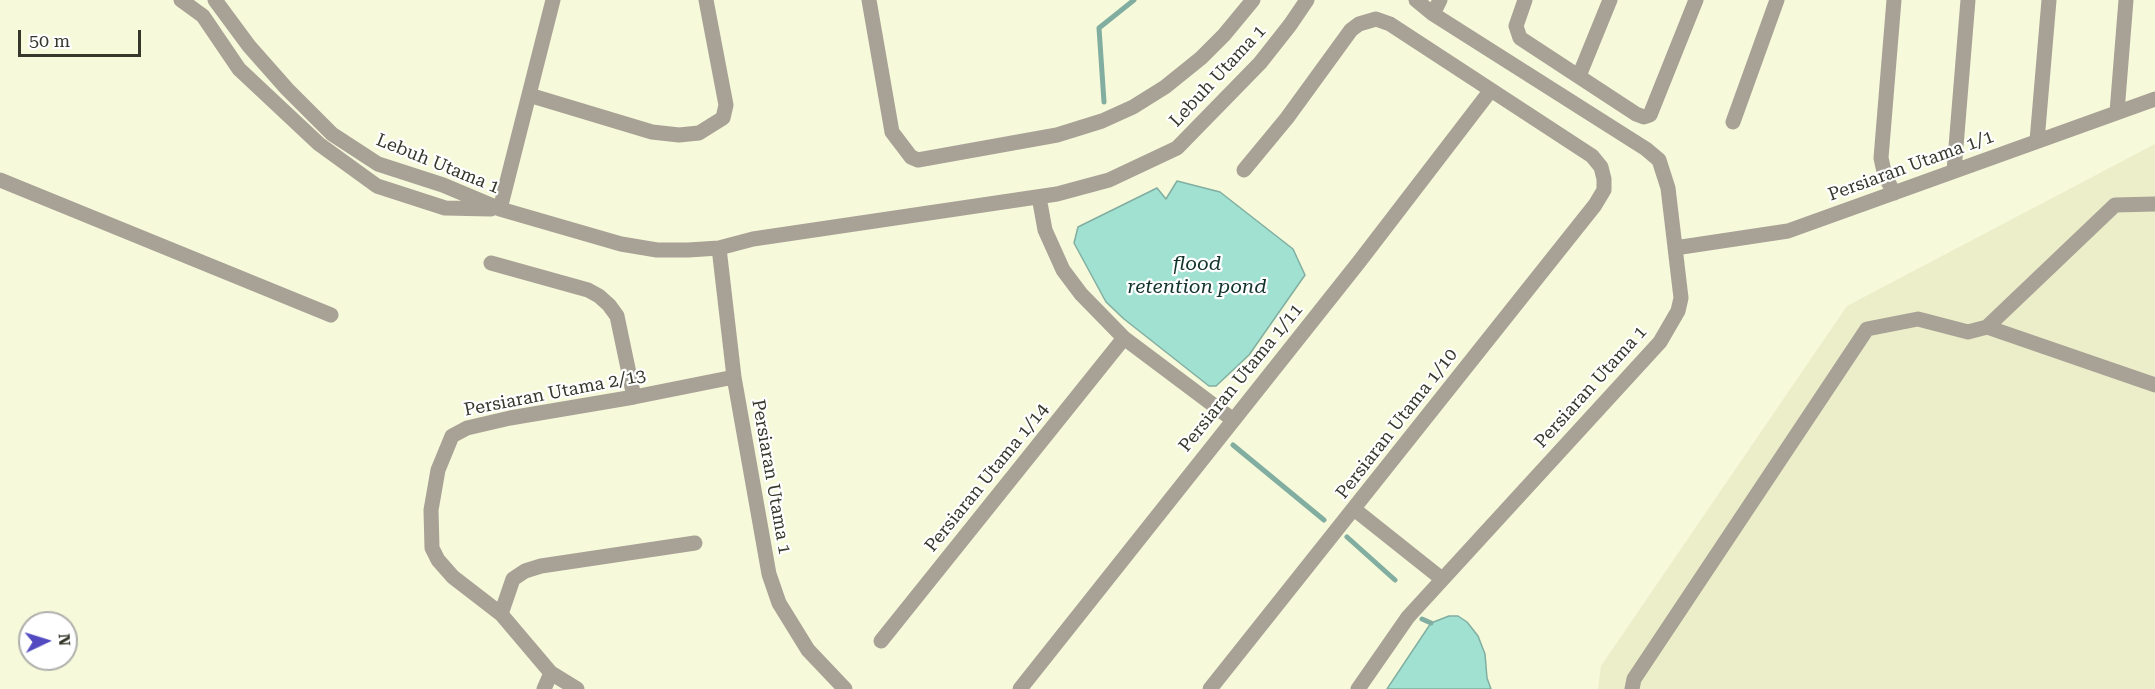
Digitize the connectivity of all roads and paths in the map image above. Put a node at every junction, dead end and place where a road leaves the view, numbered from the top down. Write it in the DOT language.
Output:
graph roads {
  1 [pos="181,0"];
  2 [pos="215,0"];
  3 [pos="553,0"];
  4 [pos="706,0"];
  5 [pos="869,0"];
  6 [pos="1253,0"];
  7 [pos="1307,0"];
  8 [pos="1416,0"];
  9 [pos="1525,0"];
  10 [pos="1610,0"];
  11 [pos="1696,0"];
  12 [pos="1777,0"];
  13 [pos="1894,0"];
  14 [pos="1968,0"];
  15 [pos="2049,0"];
  16 [pos="2126,0"];
  17 [pos="1436,7"];
  18 [pos="1579,76"];
  19 [pos="1491,90"];
  20 [pos="529,94"];
  21 [pos="2155,99"];
  22 [pos="2117,112"];
  23 [pos="1733,122"];
  24 [pos="2037,141"];
  25 [pos="1244,170"];
  26 [pos="1954,171"];
  27 [pos="0,180"];
  28 [pos="1894,193"];
  29 [pos="1039,197"];
  30 [pos="2155,204"];
  31 [pos="500,209"];
  32 [pos="719,248"];
  33 [pos="1675,248"];
  34 [pos="491,263"];
  35 [pos="332,315"];
  36 [pos="1987,327"];
  37 [pos="1124,338"];
  38 [pos="734,377"];
  39 [pos="2155,385"];
  40 [pos="634,397"];
  41 [pos="1232,419"];
  42 [pos="1354,509"];
  43 [pos="695,543"];
  44 [pos="1443,579"];
  45 [pos="501,615"];
  46 [pos="881,641"];
  47 [pos="551,673"];
  48 [pos="544,689"];
  49 [pos="577,689"];
  50 [pos="845,689"];
  51 [pos="1020,689"];
  52 [pos="1210,689"];
  53 [pos="1358,689"];
  54 [pos="1632,689"];
  1 -- 31 [label="street, Lebuh Utama 1"];
  2 -- 31 [label="street, Lebuh Utama 1"];
  3 -- 20 [label="street"];
  4 -- 20 [label="street"];
  5 -- 6 [label="street"];
  7 -- 29 [label="street, Lebuh Utama 1"];
  8 -- 17 [label="street, Persiaran Utama 1"];
  9 -- 18 [label="street"];
  10 -- 18 [label="street"];
  11 -- 18 [label="street"];
  12 -- 23 [label="street"];
  13 -- 28 [label="street"];
  14 -- 26 [label="street"];
  15 -- 24 [label="street"];
  16 -- 22 [label="street"];
  17 -- 33 [label="street, Persiaran Utama 1"];
  19 -- 25 [label="street"];
  19 -- 41 [label="street, Persiaran Utama 1/11"];
  19 -- 42 [label="street, Persiaran Utama 1/10"];
  20 -- 31 [label="street"];
  21 -- 22 [label="street, Persiaran Utama 1/1"];
  22 -- 24 [label="street, Persiaran Utama 1/1"];
  24 -- 26 [label="street, Persiaran Utama 1/1"];
  26 -- 28 [label="street, Persiaran Utama 1/1"];
  27 -- 35 [label="street"];
  28 -- 33 [label="street, Persiaran Utama 1/1"];
  29 -- 32 [label="street"];
  29 -- 37 [label="street"];
  30 -- 36 [label="street"];
  31 -- 32 [label="street"];
  32 -- 38 [label="street, Persiaran Utama 1"];
  33 -- 44 [label="street, Persiaran Utama 1"];
  34 -- 40 [label="street"];
  36 -- 39 [label="street"];
  36 -- 54 [label="street"];
  37 -- 41 [label="street"];
  37 -- 46 [label="street, Persiaran Utama 1/14"];
  38 -- 40 [label="street, Persiaran Utama 2/13"];
  38 -- 50 [label="street, Persiaran Utama 1"];
  40 -- 45 [label="street, Persiaran Utama 2/13"];
  41 -- 51 [label="street, Persiaran Utama 1/11"];
  42 -- 44 [label="street"];
  42 -- 52 [label="street, Persiaran Utama 1/10"];
  43 -- 45 [label="street"];
  44 -- 53 [label="street, Persiaran Utama 1"];
  45 -- 47 [label="street, Persiaran Utama 2/13"];
  47 -- 48 [label="street"];
  47 -- 49 [label="street, Persiaran Utama 2/13"];
}
